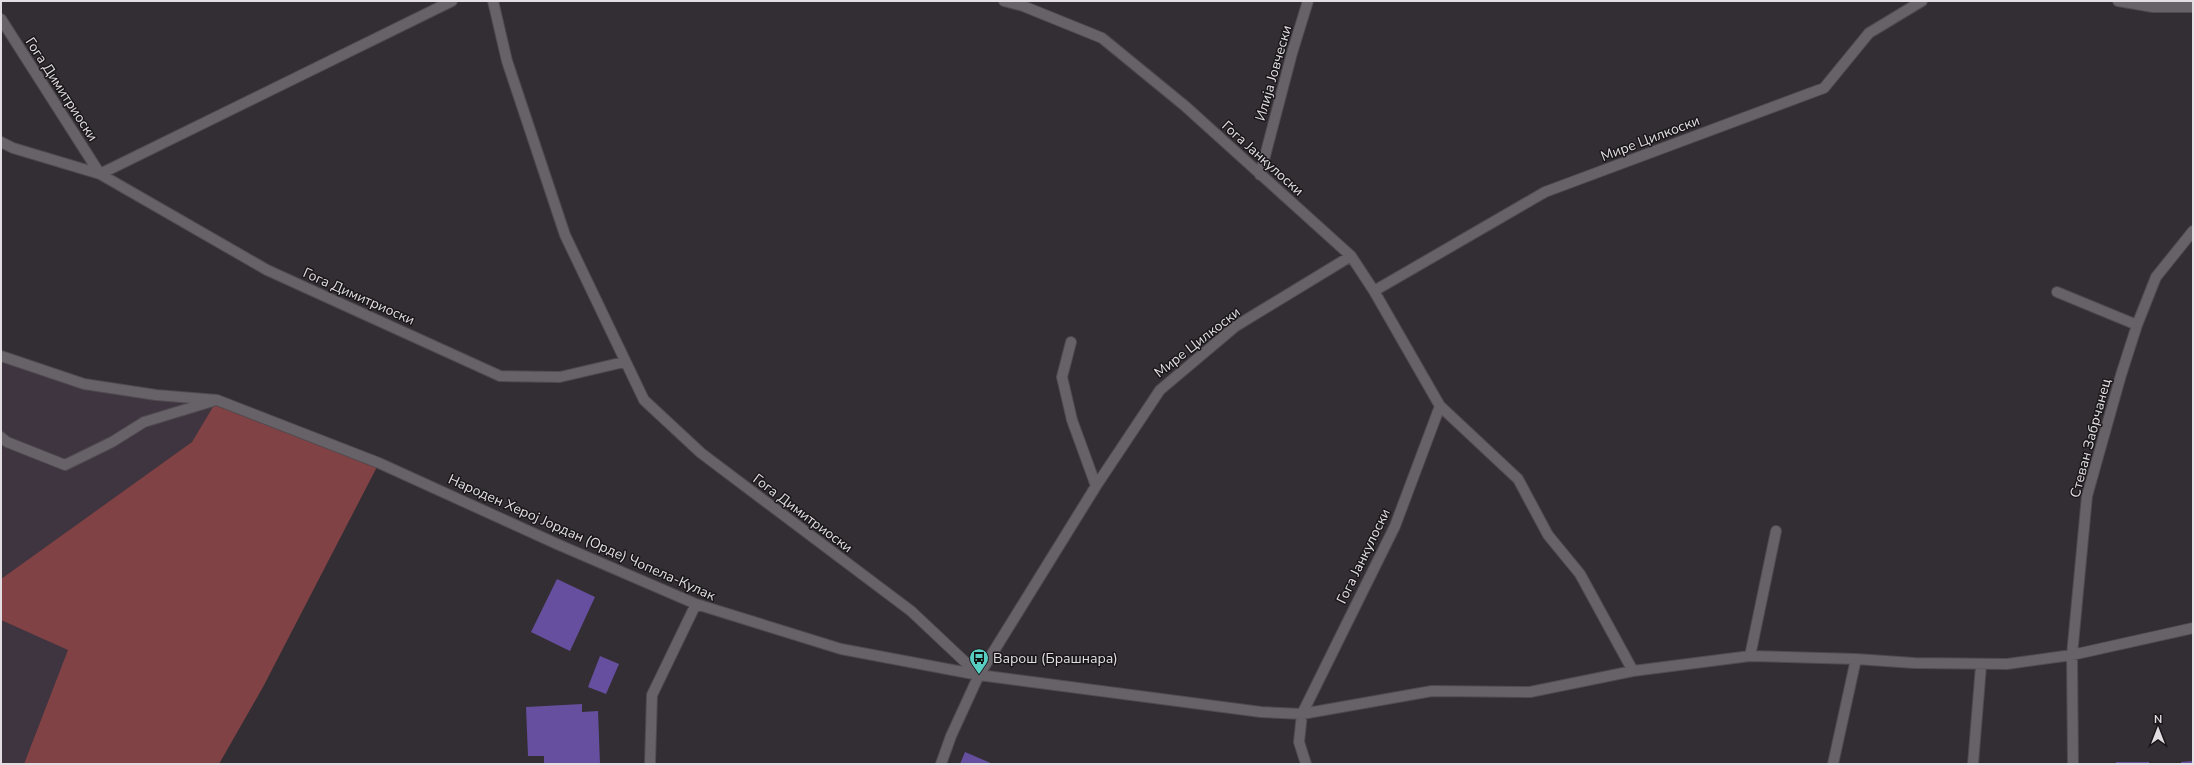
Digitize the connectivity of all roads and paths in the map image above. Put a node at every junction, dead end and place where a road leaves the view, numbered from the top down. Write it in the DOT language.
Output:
graph roads {
  1 [pos="452,1"];
  2 [pos="493,1"];
  3 [pos="1004,1"];
  4 [pos="1308,1"];
  5 [pos="1922,1"];
  6 [pos="2118,1"];
  7 [pos="2193,7"];
  8 [pos="1,19"];
  9 [pos="1,142"];
  10 [pos="100,174"];
  11 [pos="1260,175"];
  12 [pos="2193,231"];
  13 [pos="1351,256"];
  14 [pos="1374,291"];
  15 [pos="2057,292"];
  16 [pos="2137,325"];
  17 [pos="1070,342"];
  18 [pos="1,356"];
  19 [pos="624,362"];
  20 [pos="217,400"];
  21 [pos="1440,406"];
  22 [pos="1,437"];
  23 [pos="1096,486"];
  24 [pos="1776,531"];
  25 [pos="696,604"];
  26 [pos="2193,628"];
  27 [pos="2072,655"];
  28 [pos="1750,656"];
  29 [pos="1856,659"];
  30 [pos="1981,666"];
  31 [pos="1634,672"];
  32 [pos="980,675"];
  33 [pos="1302,714"];
  34 [pos="650,764"];
  35 [pos="941,764"];
  36 [pos="1306,764"];
  37 [pos="1833,764"];
  38 [pos="1973,764"];
  39 [pos="2073,764"];
  1 -- 10 [label="street"];
  2 -- 19 [label="street, Гога Димитриоски"];
  3 -- 11 [label="street, Гога Јанкулоски"];
  4 -- 11 [label="street, Илија Јовчески"];
  5 -- 14 [label="street, Мире Цилкоски"];
  6 -- 7 [label="street"];
  8 -- 10 [label="street, Гога Димитриоски"];
  9 -- 10 [label="street, Гога Димитриоски"];
  10 -- 19 [label="street, Гога Димитриоски"];
  11 -- 13 [label="street, Гога Јанкулоски"];
  12 -- 16 [label="street, Стеван Забрчанец"];
  13 -- 14 [label="street, Гога Јанкулоски"];
  13 -- 23 [label="street, Мире Цилкоски"];
  14 -- 21 [label="street, Гога Јанкулоски"];
  15 -- 16 [label="street"];
  16 -- 27 [label="street, Стеван Забрчанец"];
  17 -- 23 [label="street"];
  18 -- 20 [label="street, Народен Херој Јордан (Орде) Чопела-Кулак"];
  19 -- 32 [label="street, Гога Димитриоски"];
  20 -- 22 [label="street"];
  20 -- 25 [label="street, Народен Херој Јордан (Орде) Чопела-Кулак"];
  21 -- 31 [label="street, Гога Јанкулоски"];
  21 -- 33 [label="street, Гога Јанкулоски"];
  23 -- 32 [label="street, Мире Цилкоски"];
  24 -- 28 [label="street"];
  25 -- 32 [label="street, Народен Херој Јордан (Орде) Чопела-Кулак"];
  25 -- 34 [label="street"];
  26 -- 27 [label="street, Народен Херој Јордан (Орде) Чопела-Кулак"];
  27 -- 30 [label="street, Народен Херој Јордан (Орде) Чопела-Кулак"];
  27 -- 39 [label="street"];
  28 -- 29 [label="street, Народен Херој Јордан (Орде) Чопела-Кулак"];
  28 -- 31 [label="street, Народен Херој Јордан (Орде) Чопела-Кулак"];
  29 -- 30 [label="street, Народен Херој Јордан (Орде) Чопела-Кулак"];
  29 -- 37 [label="street"];
  30 -- 38 [label="street"];
  31 -- 33 [label="street, Народен Херој Јордан (Орде) Чопела-Кулак"];
  32 -- 33 [label="street, Народен Херој Јордан (Орде) Чопела-Кулак"];
  32 -- 35 [label="street, Мире Цилкоски"];
  33 -- 36 [label="street"];
}
